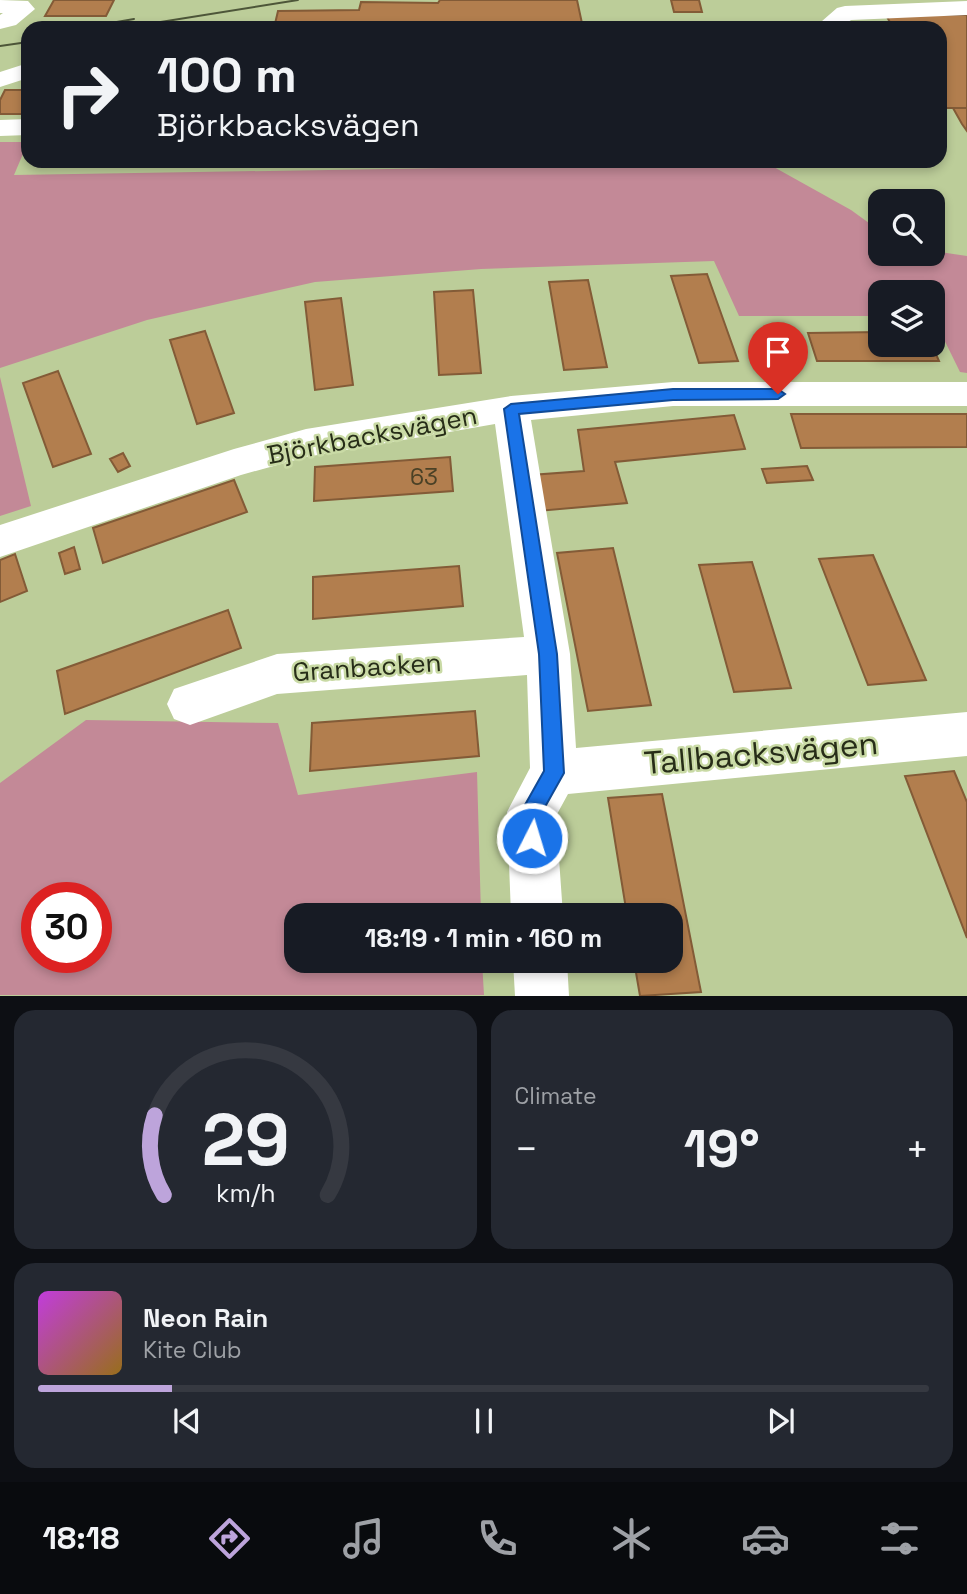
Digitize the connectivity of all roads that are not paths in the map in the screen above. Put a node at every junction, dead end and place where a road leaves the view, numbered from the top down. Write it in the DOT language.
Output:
graph roads {
  1 [pos="0,6"];
  2 [pos="967,8"];
  3 [pos="835,21"];
  4 [pos="0,22"];
  5 [pos="21,72"];
  6 [pos="0,80"];
  7 [pos="21,127"];
  8 [pos="0,128"];
  9 [pos="967,394"];
  10 [pos="511,409"];
  11 [pos="0,541"];
  12 [pos="548,654"];
  13 [pos="190,704"];
  14 [pos="967,734"];
  15 [pos="554,773"];
  16 [pos="536,903"];
  17 [pos="541,973"];
  18 [pos="542,996"];
  1 -- 4 [label="street"];
  2 -- 3 [label="street"];
  5 -- 6 [label="street"];
  7 -- 8 [label="street"];
  9 -- 10 [label="street, Björkbacksvägen"];
  10 -- 11 [label="street, Björkbacksvägen"];
  10 -- 12 [label="street"];
  12 -- 13 [label="street, Granbacken"];
  12 -- 15 [label="street"];
  14 -- 15 [label="street, Tallbacksvägen"];
  15 -- 16 [label="street"];
  17 -- 18 [label="street"];
}
